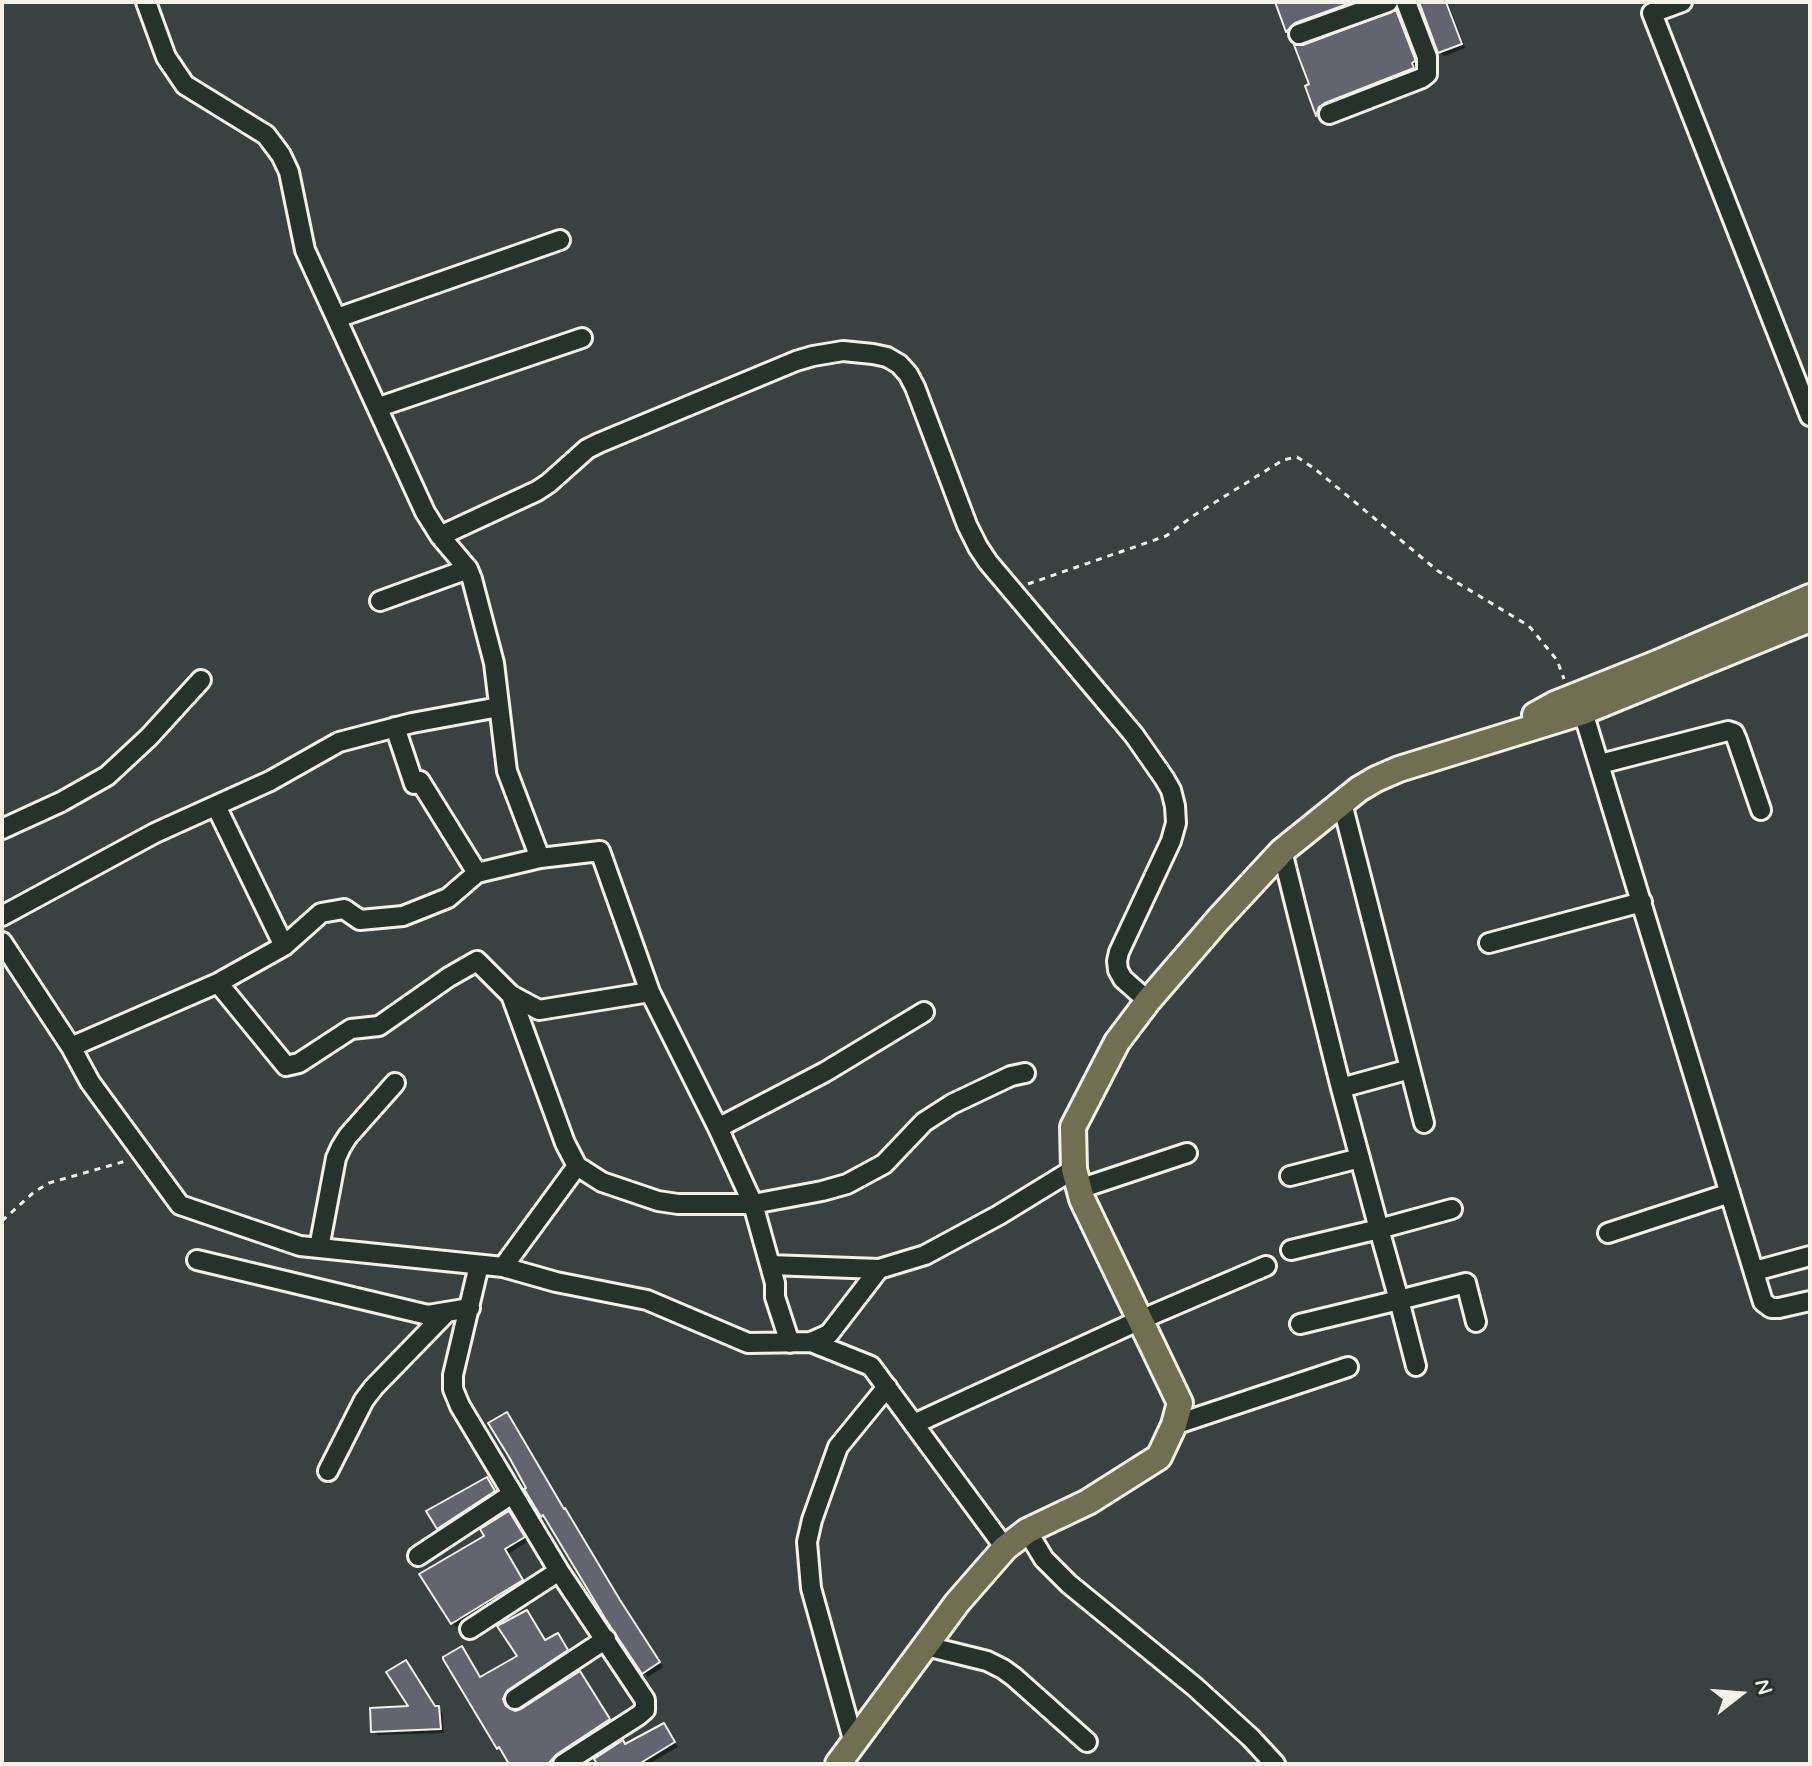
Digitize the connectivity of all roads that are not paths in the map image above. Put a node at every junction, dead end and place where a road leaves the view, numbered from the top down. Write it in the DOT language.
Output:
graph roads {
  1 [pos="146,2"];
  2 [pos="1388,2"];
  3 [pos="1406,2"];
  4 [pos="1682,2"];
  5 [pos="1650,7"];
  6 [pos="1299,34"];
  7 [pos="1329,114"];
  8 [pos="560,240"];
  9 [pos="337,318"];
  10 [pos="582,338"];
  11 [pos="379,407"];
  12 [pos="1810,416"];
  13 [pos="440,536"];
  14 [pos="468,569"];
  15 [pos="1810,597"];
  16 [pos="380,601"];
  17 [pos="1810,619"];
  18 [pos="201,680"];
  19 [pos="1577,705"];
  20 [pos="499,707"];
  21 [pos="395,727"];
  22 [pos="1600,764"];
  23 [pos="1342,803"];
  24 [pos="216,806"];
  25 [pos="1761,810"];
  26 [pos="2,829"];
  27 [pos="1282,851"];
  28 [pos="540,858"];
  29 [pos="477,873"];
  30 [pos="1642,902"];
  31 [pos="2,916"];
  32 [pos="2,942"];
  33 [pos="1489,943"];
  34 [pos="284,946"];
  35 [pos="218,983"];
  36 [pos="650,992"];
  37 [pos="511,995"];
  38 [pos="1148,1001"];
  39 [pos="924,1012"];
  40 [pos="71,1047"];
  41 [pos="1410,1069"];
  42 [pos="1025,1073"];
  43 [pos="395,1083"];
  44 [pos="1341,1088"];
  45 [pos="1424,1123"];
  46 [pos="718,1128"];
  47 [pos="1187,1153"];
  48 [pos="1360,1158"];
  49 [pos="577,1166"];
  50 [pos="1290,1176"];
  51 [pos="1077,1179"];
  52 [pos="1730,1193"];
  53 [pos="753,1204"];
  54 [pos="1452,1209"];
  55 [pos="1379,1229"];
  56 [pos="1608,1233"];
  57 [pos="319,1248"];
  58 [pos="1291,1250"];
  59 [pos="1810,1256"];
  60 [pos="197,1260"];
  61 [pos="479,1265"];
  62 [pos="770,1265"];
  63 [pos="1266,1266"];
  64 [pos="503,1267"];
  65 [pos="879,1269"];
  66 [pos="1756,1275"];
  67 [pos="1399,1300"];
  68 [pos="1810,1301"];
  69 [pos="446,1313"];
  70 [pos="468,1315"];
  71 [pos="1140,1320"];
  72 [pos="1476,1322"];
  73 [pos="1300,1324"];
  74 [pos="811,1342"];
  75 [pos="790,1343"];
  76 [pos="1416,1366"];
  77 [pos="1348,1367"];
  78 [pos="887,1387"];
  79 [pos="914,1424"];
  80 [pos="1174,1425"];
  81 [pos="328,1471"];
  82 [pos="512,1494"];
  83 [pos="1027,1531"];
  84 [pos="999,1555"];
  85 [pos="418,1556"];
  86 [pos="559,1571"];
  87 [pos="470,1629"];
  88 [pos="606,1639"];
  89 [pos="926,1646"];
  90 [pos="515,1699"];
  91 [pos="1087,1742"];
  92 [pos="854,1743"];
  93 [pos="563,1764"];
  94 [pos="838,1764"];
  95 [pos="1275,1764"];
  1 -- 9 [label="street"];
  2 -- 6 [label="street"];
  3 -- 7 [label="street"];
  4 -- 5 [label="street"];
  5 -- 12 [label="street"];
  8 -- 9 [label="street"];
  9 -- 11 [label="street"];
  10 -- 11 [label="street"];
  11 -- 13 [label="street"];
  13 -- 14 [label="street"];
  13 -- 38 [label="street"];
  14 -- 16 [label="street"];
  14 -- 20 [label="street"];
  15 -- 19 [label="main road"];
  17 -- 19 [label="main road"];
  18 -- 26 [label="street"];
  19 -- 22 [label="street"];
  19 -- 23 [label="main road"];
  20 -- 21 [label="street"];
  20 -- 28 [label="street"];
  21 -- 24 [label="street"];
  21 -- 29 [label="street"];
  22 -- 25 [label="street"];
  22 -- 30 [label="street"];
  23 -- 27 [label="main road"];
  23 -- 41 [label="street"];
  24 -- 31 [label="street"];
  24 -- 34 [label="street"];
  27 -- 38 [label="main road"];
  27 -- 44 [label="street"];
  28 -- 29 [label="street"];
  28 -- 36 [label="street"];
  29 -- 34 [label="street"];
  30 -- 33 [label="street"];
  30 -- 52 [label="street"];
  32 -- 40 [label="street"];
  34 -- 35 [label="street"];
  35 -- 37 [label="street"];
  35 -- 40 [label="street"];
  36 -- 37 [label="street"];
  36 -- 46 [label="street"];
  37 -- 49 [label="street"];
  38 -- 51 [label="main road"];
  39 -- 46 [label="street"];
  40 -- 57 [label="street"];
  41 -- 44 [label="street"];
  41 -- 45 [label="street"];
  42 -- 53 [label="street"];
  43 -- 57 [label="street"];
  44 -- 48 [label="street"];
  46 -- 53 [label="street"];
  47 -- 51 [label="street"];
  48 -- 50 [label="street"];
  48 -- 55 [label="street"];
  49 -- 53 [label="street"];
  49 -- 64 [label="street"];
  51 -- 65 [label="street"];
  51 -- 71 [label="main road"];
  52 -- 56 [label="street"];
  52 -- 66 [label="street"];
  53 -- 62 [label="street"];
  54 -- 55 [label="street"];
  55 -- 58 [label="street"];
  55 -- 67 [label="street"];
  57 -- 61 [label="street"];
  59 -- 66 [label="street"];
  60 -- 69 [label="street"];
  61 -- 64 [label="street"];
  61 -- 70 [label="street"];
  62 -- 65 [label="street"];
  62 -- 75 [label="street"];
  63 -- 71 [label="street"];
  64 -- 75 [label="street"];
  65 -- 74 [label="street"];
  66 -- 68 [label="street"];
  67 -- 72 [label="street"];
  67 -- 73 [label="street"];
  67 -- 76 [label="street"];
  69 -- 70 [label="street"];
  69 -- 81 [label="street"];
  70 -- 82 [label="street"];
  71 -- 79 [label="street"];
  71 -- 80 [label="main road"];
  74 -- 75 [label="street"];
  74 -- 78 [label="street"];
  77 -- 80 [label="street"];
  78 -- 79 [label="street"];
  78 -- 92 [label="street"];
  79 -- 84 [label="street"];
  80 -- 83 [label="main road"];
  82 -- 85 [label="street"];
  82 -- 86 [label="street"];
  83 -- 84 [label="main road"];
  83 -- 95 [label="street"];
  84 -- 89 [label="main road"];
  86 -- 87 [label="street"];
  86 -- 88 [label="street"];
  88 -- 90 [label="street"];
  88 -- 93 [label="street"];
  89 -- 91 [label="street"];
  89 -- 92 [label="main road"];
  92 -- 94 [label="main road"];
}
